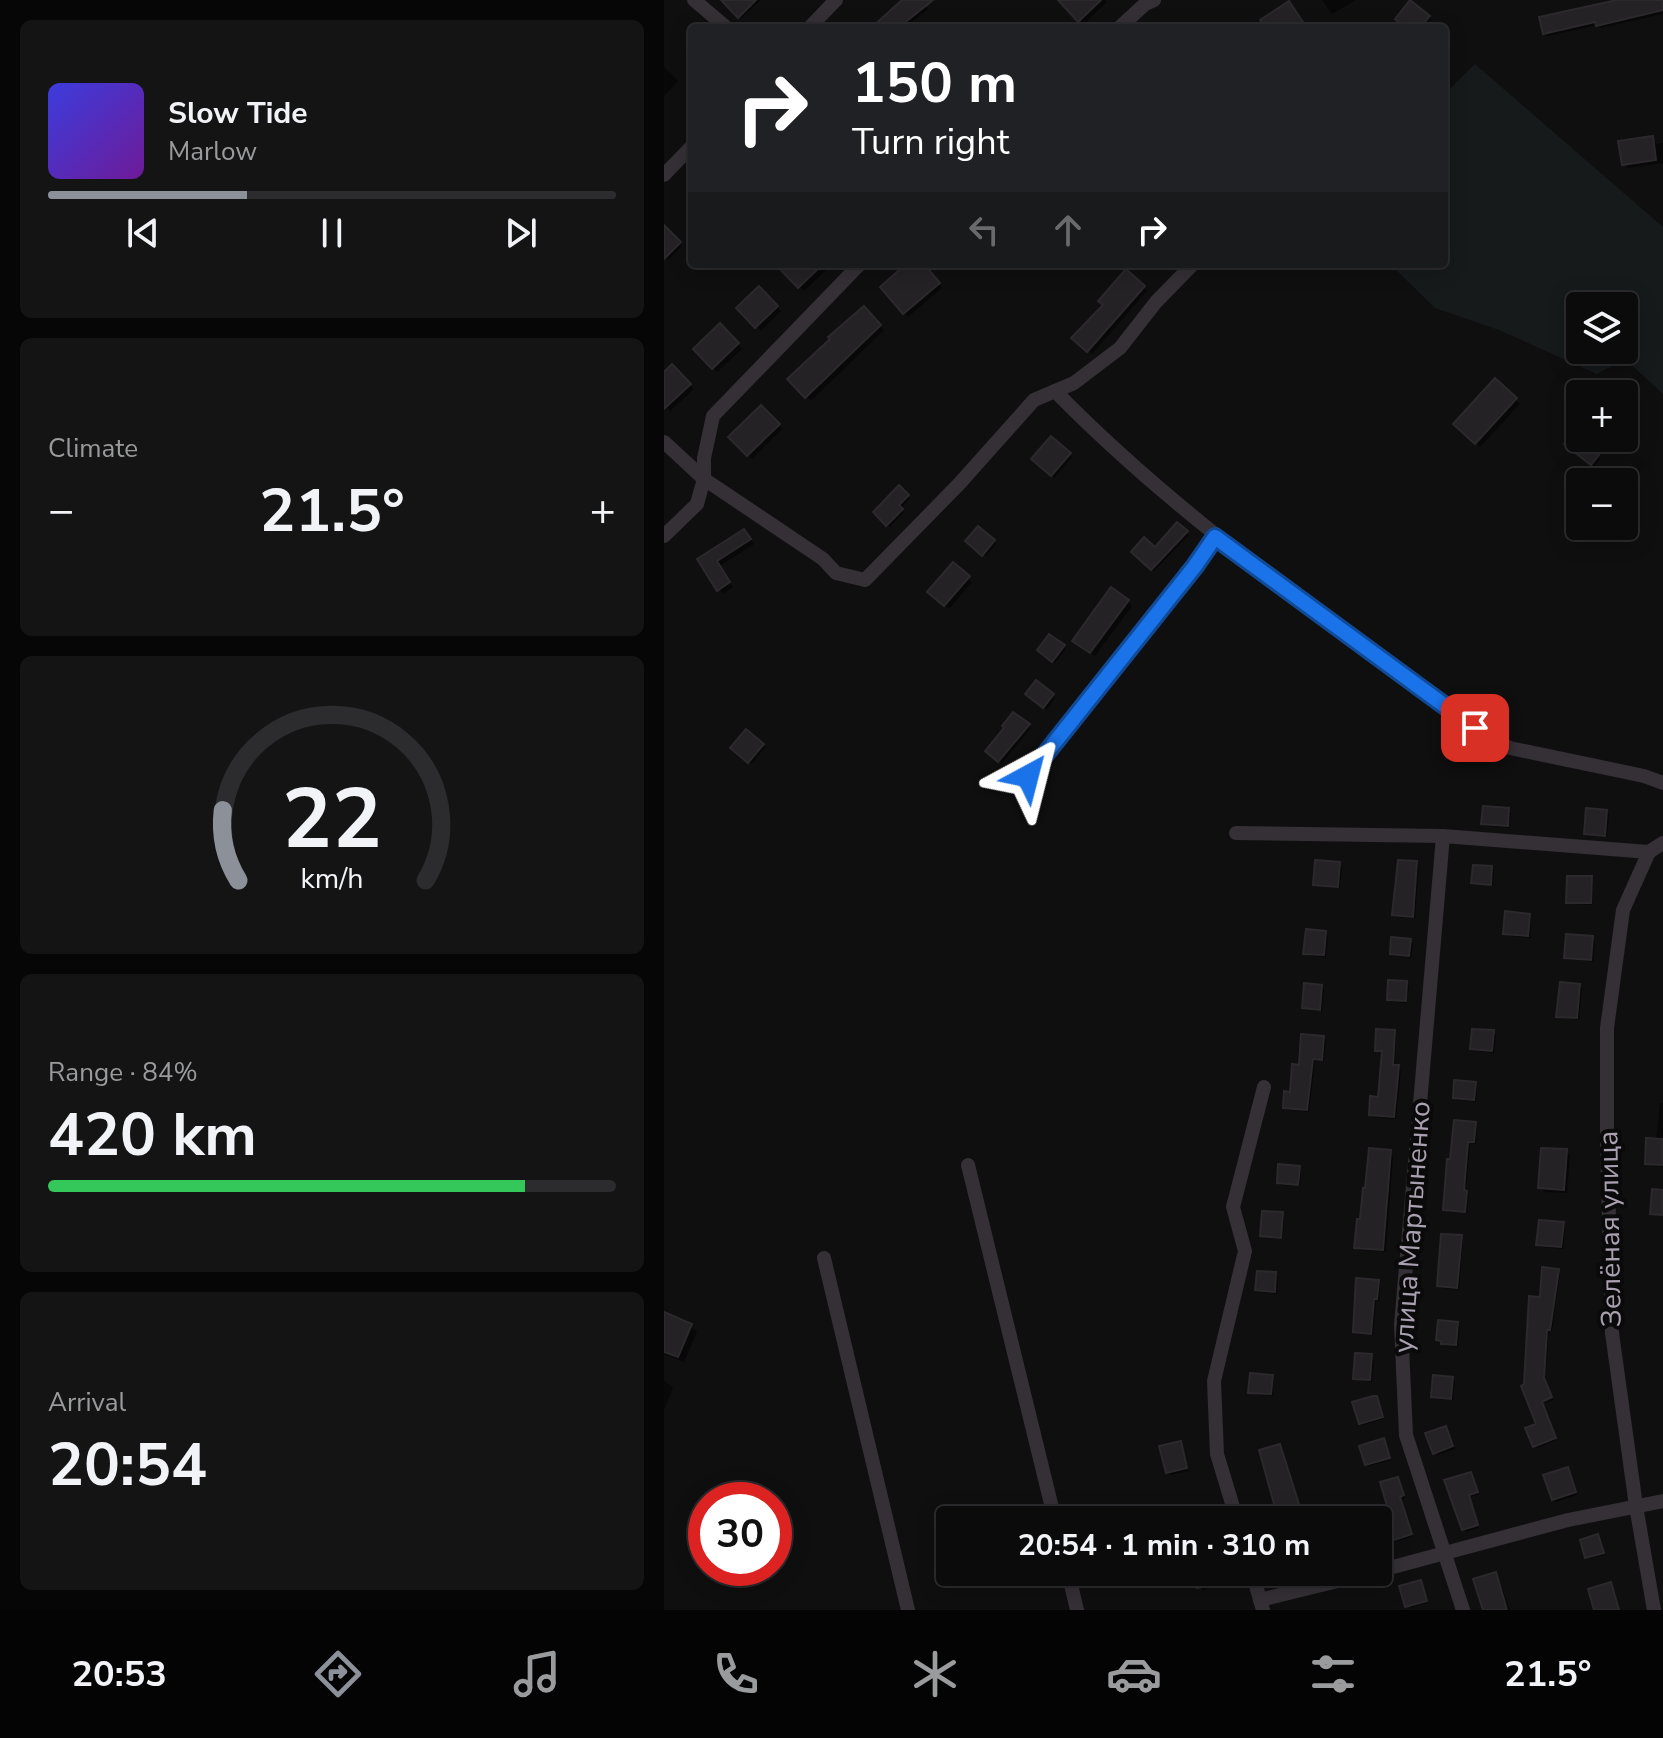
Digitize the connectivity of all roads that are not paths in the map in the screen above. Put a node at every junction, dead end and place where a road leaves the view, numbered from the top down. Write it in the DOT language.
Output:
graph roads {
  1 [pos="694,0"];
  2 [pos="836,0"];
  3 [pos="1154,0"];
  4 [pos="722,24"];
  5 [pos="813,24"];
  6 [pos="1123,24"];
  7 [pos="688,150"];
  8 [pos="664,175"];
  9 [pos="856,268"];
  10 [pos="1189,268"];
  11 [pos="1055,391"];
  12 [pos="664,442"];
  13 [pos="704,479"];
  14 [pos="664,536"];
  15 [pos="1215,537"];
  16 [pos="1028,776"];
  17 [pos="1663,783"];
  18 [pos="1236,833"];
  19 [pos="1443,836"];
  20 [pos="1663,843"];
  21 [pos="1649,852"];
  22 [pos="1264,1087"];
  23 [pos="968,1165"];
  24 [pos="824,1258"];
  25 [pos="1663,1501"];
  26 [pos="1052,1506"];
  27 [pos="1233,1506"];
  28 [pos="1636,1506"];
  29 [pos="1447,1555"];
  30 [pos="1392,1568"];
  31 [pos="1071,1586"];
  32 [pos="1327,1586"];
  33 [pos="1261,1605"];
  34 [pos="908,1610"];
  35 [pos="1077,1610"];
  36 [pos="1463,1610"];
  37 [pos="1654,1610"];
  1 -- 4 [label="street"];
  2 -- 5 [label="street"];
  3 -- 6 [label="street"];
  7 -- 8 [label="street"];
  9 -- 13 [label="street"];
  10 -- 11 [label="street"];
  11 -- 13 [label="street"];
  11 -- 15 [label="street"];
  12 -- 13 [label="street"];
  13 -- 14 [label="street"];
  15 -- 16 [label="street"];
  15 -- 17 [label="street"];
  18 -- 19 [label="street"];
  19 -- 21 [label="street"];
  19 -- 29 [label="street, улица Мартыненко"];
  20 -- 21 [label="street"];
  21 -- 28 [label="street, Зелёная улица"];
  22 -- 27 [label="street"];
  23 -- 26 [label="street"];
  24 -- 34 [label="street"];
  25 -- 28 [label="street"];
  28 -- 29 [label="street"];
  28 -- 37 [label="street, Зелёная улица"];
  29 -- 30 [label="street"];
  29 -- 36 [label="street, улица Мартыненко"];
  31 -- 35 [label="street"];
  32 -- 33 [label="street"];
}
